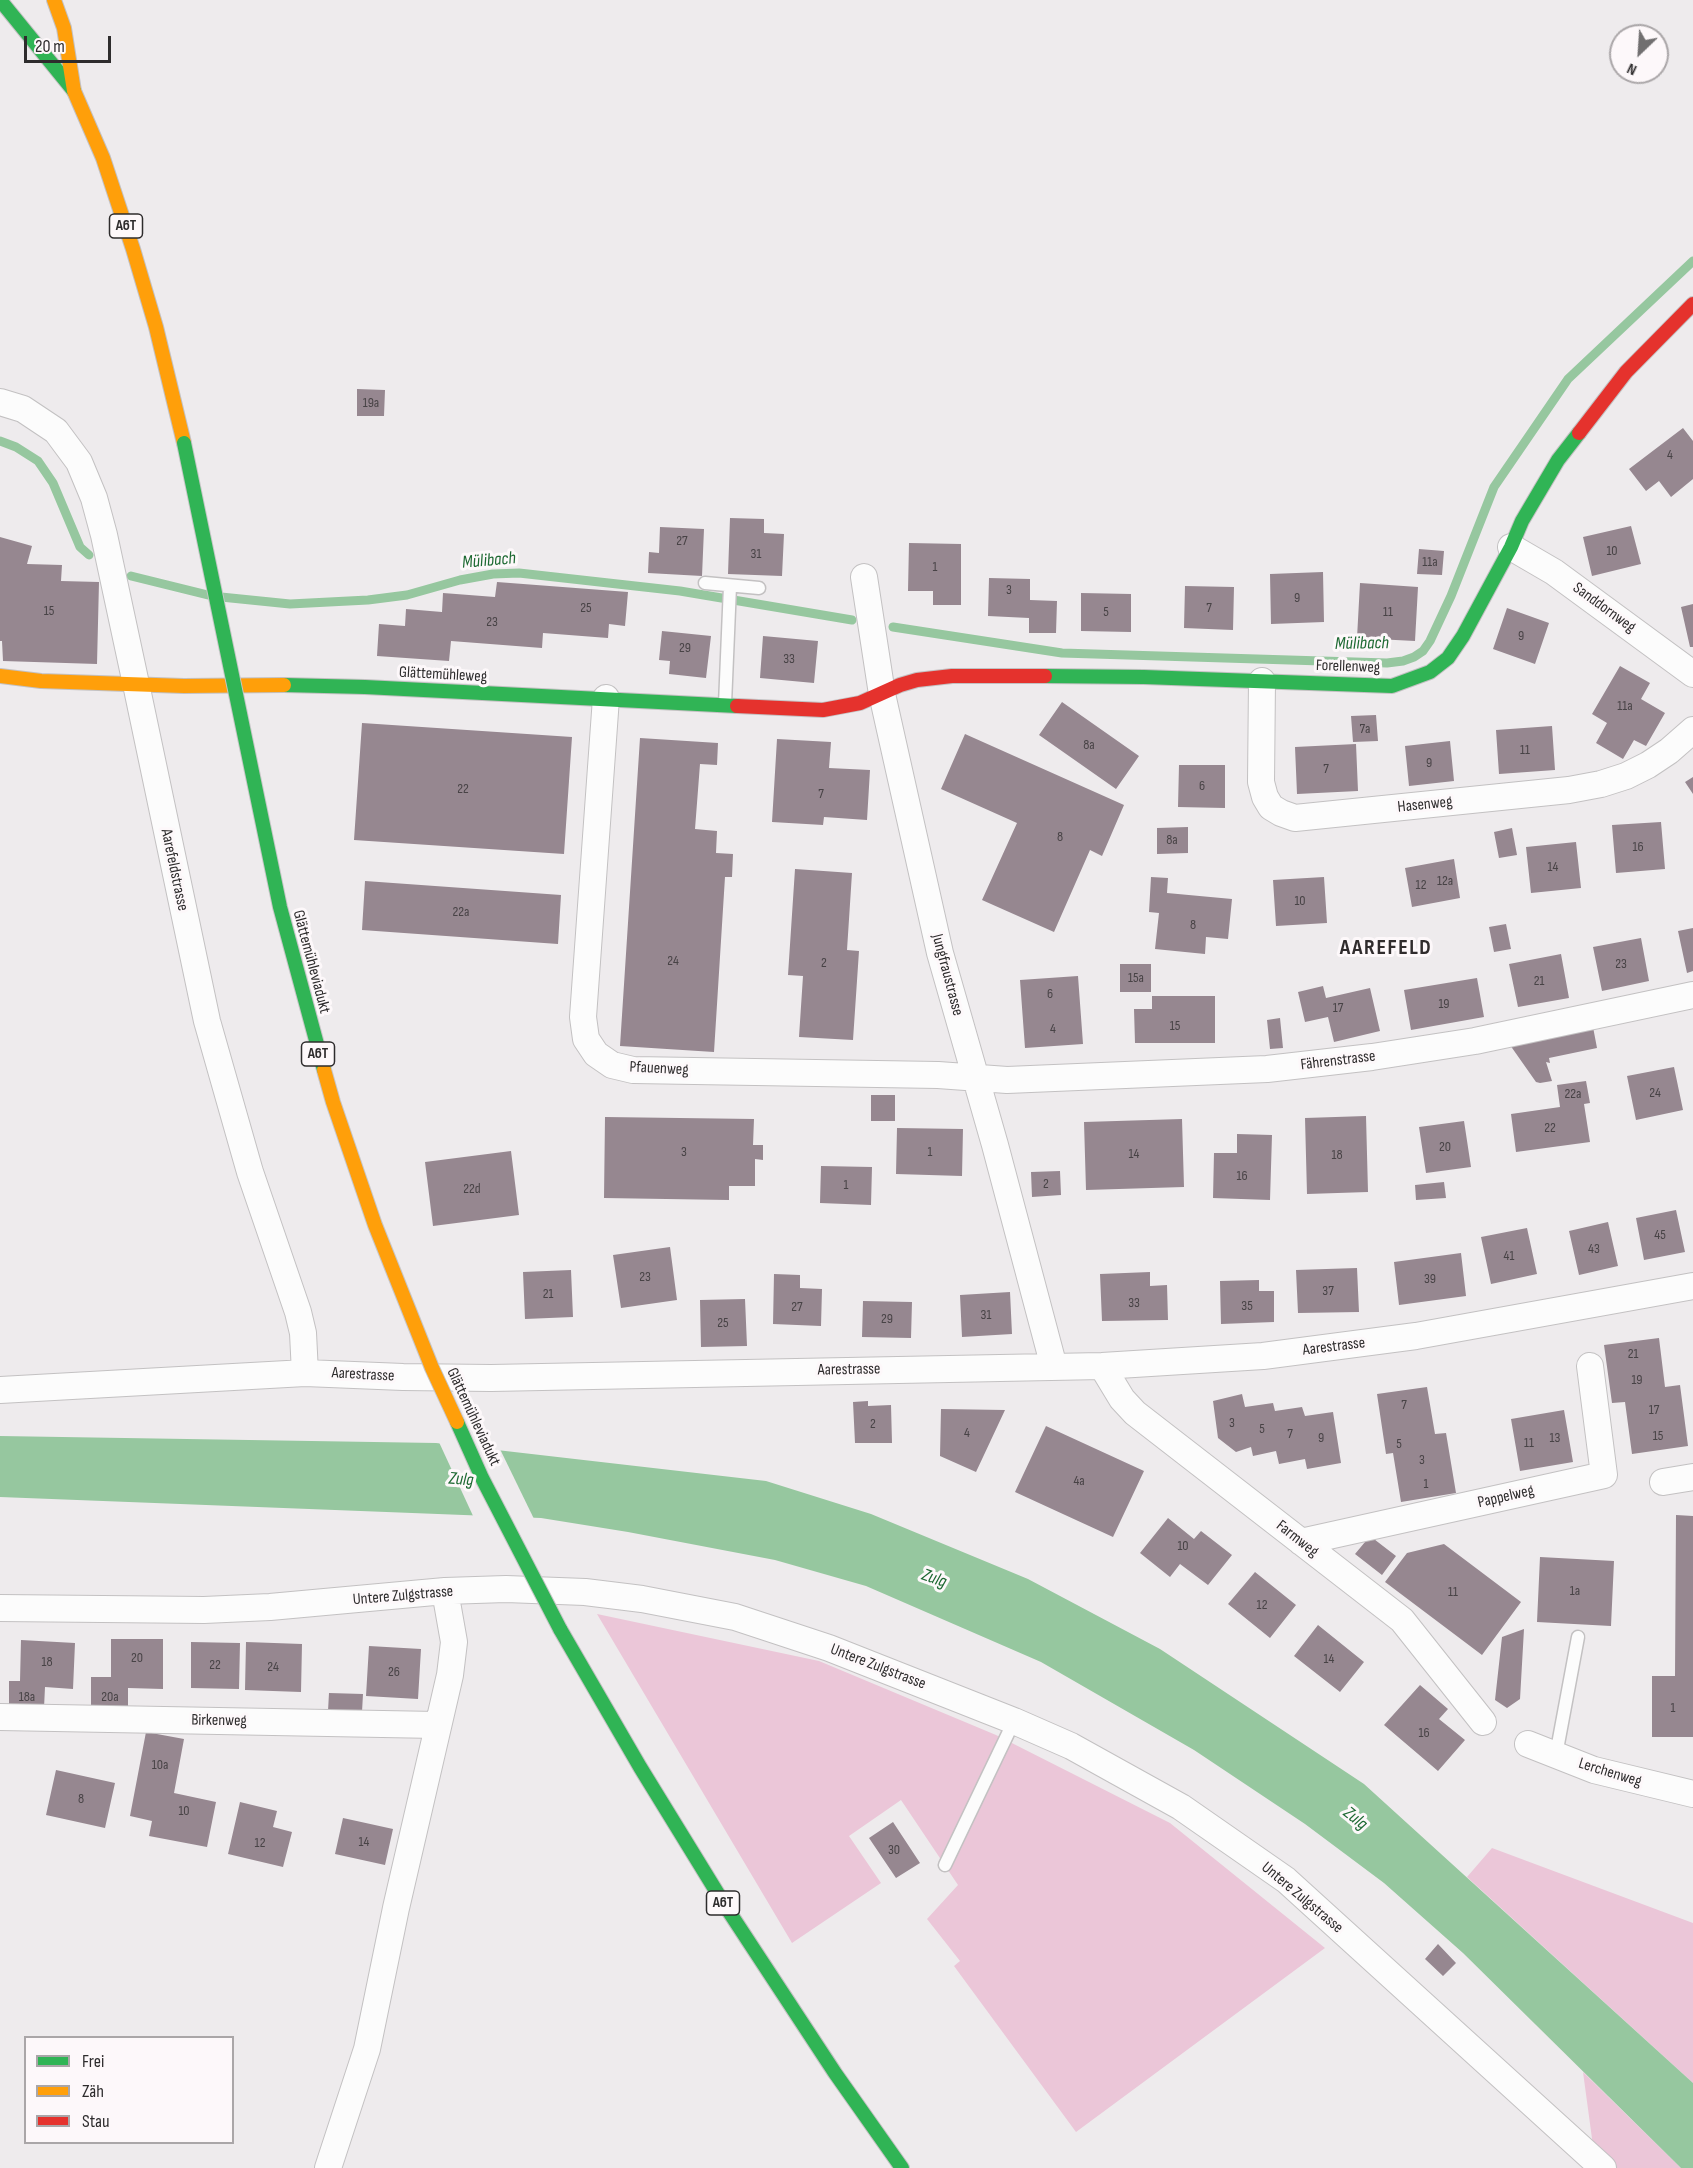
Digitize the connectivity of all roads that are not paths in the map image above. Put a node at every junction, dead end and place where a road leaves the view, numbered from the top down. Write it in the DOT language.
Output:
graph roads {
  1 [pos="0,0"];
  2 [pos="54,0"];
  3 [pos="74,91"];
  4 [pos="1693,304"];
  5 [pos="0,402"];
  6 [pos="1511,547"];
  7 [pos="864,577"];
  8 [pos="705,583"];
  9 [pos="759,588"];
  10 [pos="730,595"];
  11 [pos="1693,674"];
  12 [pos="0,676"];
  13 [pos="1262,681"];
  14 [pos="136,684"];
  15 [pos="882,694"];
  16 [pos="606,699"];
  17 [pos="725,705"];
  18 [pos="1693,730"];
  19 [pos="1693,995"];
  20 [pos="976,1078"];
  21 [pos="1693,1286"];
  22 [pos="1102,1366"];
  23 [pos="1590,1366"];
  24 [pos="1054,1367"];
  25 [pos="305,1373"];
  26 [pos="0,1390"];
  27 [pos="1693,1478"];
  28 [pos="1664,1482"];
  29 [pos="1301,1542"];
  30 [pos="445,1592"];
  31 [pos="0,1608"];
  32 [pos="1578,1637"];
  33 [pos="0,1717"];
  34 [pos="1014,1721"];
  35 [pos="1483,1722"];
  36 [pos="437,1725"];
  37 [pos="1528,1744"];
  38 [pos="1556,1755"];
  39 [pos="1693,1794"];
  40 [pos="945,1865"];
  41 [pos="328,2168"];
  42 [pos="902,2168"];
  43 [pos="1603,2168"];
  1 -- 3 [label="main road, A6T"];
  2 -- 3 [label="main road, A6T"];
  3 -- 42 [label="main road, Glättemühleviadukt / A6T, bridge"];
  4 -- 6 [label="main road, Forellenweg"];
  5 -- 14 [label="street, Aarefeldstrasse"];
  6 -- 11 [label="street, Sanddornweg"];
  6 -- 13 [label="main road, Forellenweg"];
  7 -- 15 [label="street, Jungfraustrasse"];
  8 -- 10 [label="lane"];
  9 -- 10 [label="lane"];
  10 -- 17 [label="lane"];
  12 -- 14 [label="main road, Glättemühleweg"];
  13 -- 15 [label="main road, Forellenweg"];
  13 -- 18 [label="street, Hasenweg"];
  14 -- 16 [label="main road, Glättemühleweg"];
  14 -- 25 [label="street, Aarefeldstrasse"];
  15 -- 17 [label="main road, Glättemühleweg"];
  15 -- 20 [label="street, Jungfraustrasse"];
  16 -- 17 [label="main road, Glättemühleweg"];
  16 -- 20 [label="street, Pfauenweg"];
  19 -- 20 [label="street, Fährenstrasse"];
  20 -- 24 [label="street, Jungfraustrasse"];
  21 -- 22 [label="street, Aarestrasse"];
  22 -- 24 [label="street, Aarestrasse"];
  22 -- 29 [label="street, Farmweg"];
  23 -- 29 [label="street, Pappelweg"];
  24 -- 25 [label="street, Aarestrasse"];
  25 -- 26 [label="street, Aarestrasse"];
  27 -- 28 [label="street"];
  29 -- 35 [label="street, Farmweg"];
  30 -- 31 [label="street, Untere Zulgstrasse"];
  30 -- 34 [label="street, Untere Zulgstrasse"];
  30 -- 36 [label="street"];
  32 -- 38 [label="lane"];
  33 -- 36 [label="street, Birkenweg"];
  34 -- 40 [label="lane"];
  34 -- 43 [label="street, Untere Zulgstrasse"];
  36 -- 41 [label="street"];
  37 -- 38 [label="street, Lerchenweg"];
  38 -- 39 [label="street, Lerchenweg"];
}
